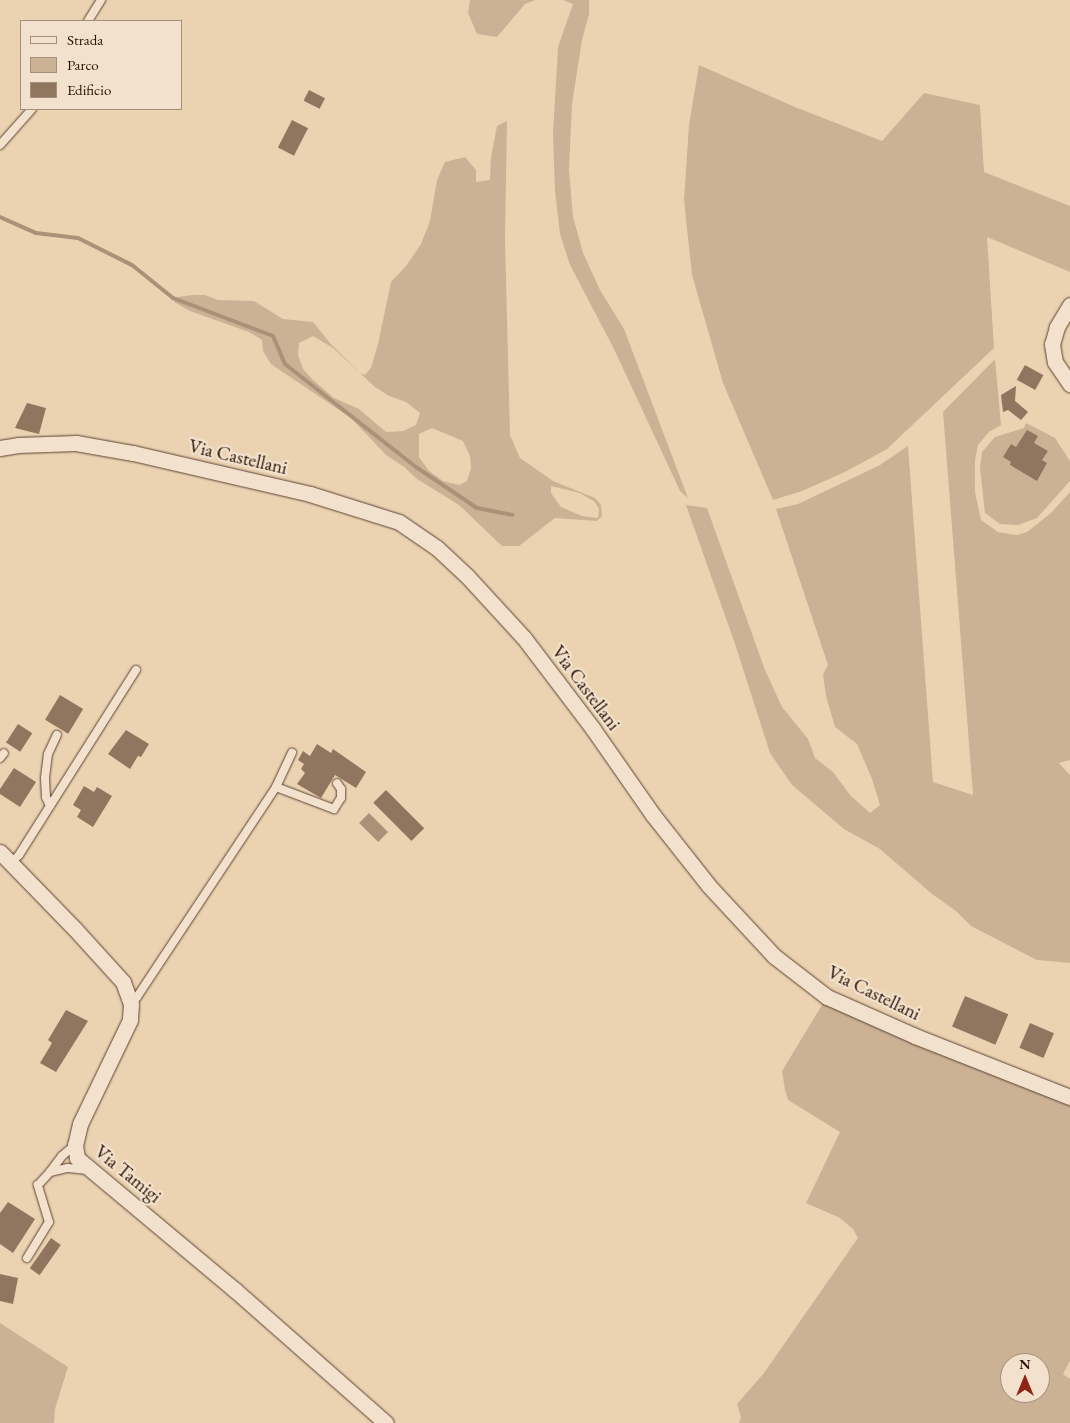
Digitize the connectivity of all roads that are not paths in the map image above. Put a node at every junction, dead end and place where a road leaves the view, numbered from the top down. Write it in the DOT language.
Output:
graph roads {
  1 [pos="101,0"];
  2 [pos="89,20"];
  3 [pos="31,110"];
  4 [pos="0,145"];
  5 [pos="1070,305"];
  6 [pos="1070,384"];
  7 [pos="0,448"];
  8 [pos="136,670"];
  9 [pos="57,735"];
  10 [pos="292,753"];
  11 [pos="337,783"];
  12 [pos="276,787"];
  13 [pos="50,806"];
  14 [pos="0,852"];
  15 [pos="11,863"];
  16 [pos="131,1004"];
  17 [pos="1070,1097"];
  18 [pos="75,1145"];
  19 [pos="92,1170"];
  20 [pos="50,1172"];
  21 [pos="27,1258"];
  22 [pos="386,1423"];
  1 -- 2 [label="lane"];
  3 -- 4 [label="lane"];
  5 -- 6 [label="street"];
  7 -- 17 [label="street, Via Castellani"];
  8 -- 13 [label="lane"];
  9 -- 13 [label="lane"];
  10 -- 12 [label="lane"];
  11 -- 12 [label="lane"];
  12 -- 16 [label="lane"];
  13 -- 15 [label="lane"];
  14 -- 15 [label="street"];
  15 -- 16 [label="street"];
  16 -- 18 [label="street, Via Tamigi"];
  18 -- 19 [label="street, Via Tamigi"];
  18 -- 20 [label="lane"];
  19 -- 20 [label="lane"];
  19 -- 22 [label="street, Via Tamigi"];
  20 -- 21 [label="lane"];
}
